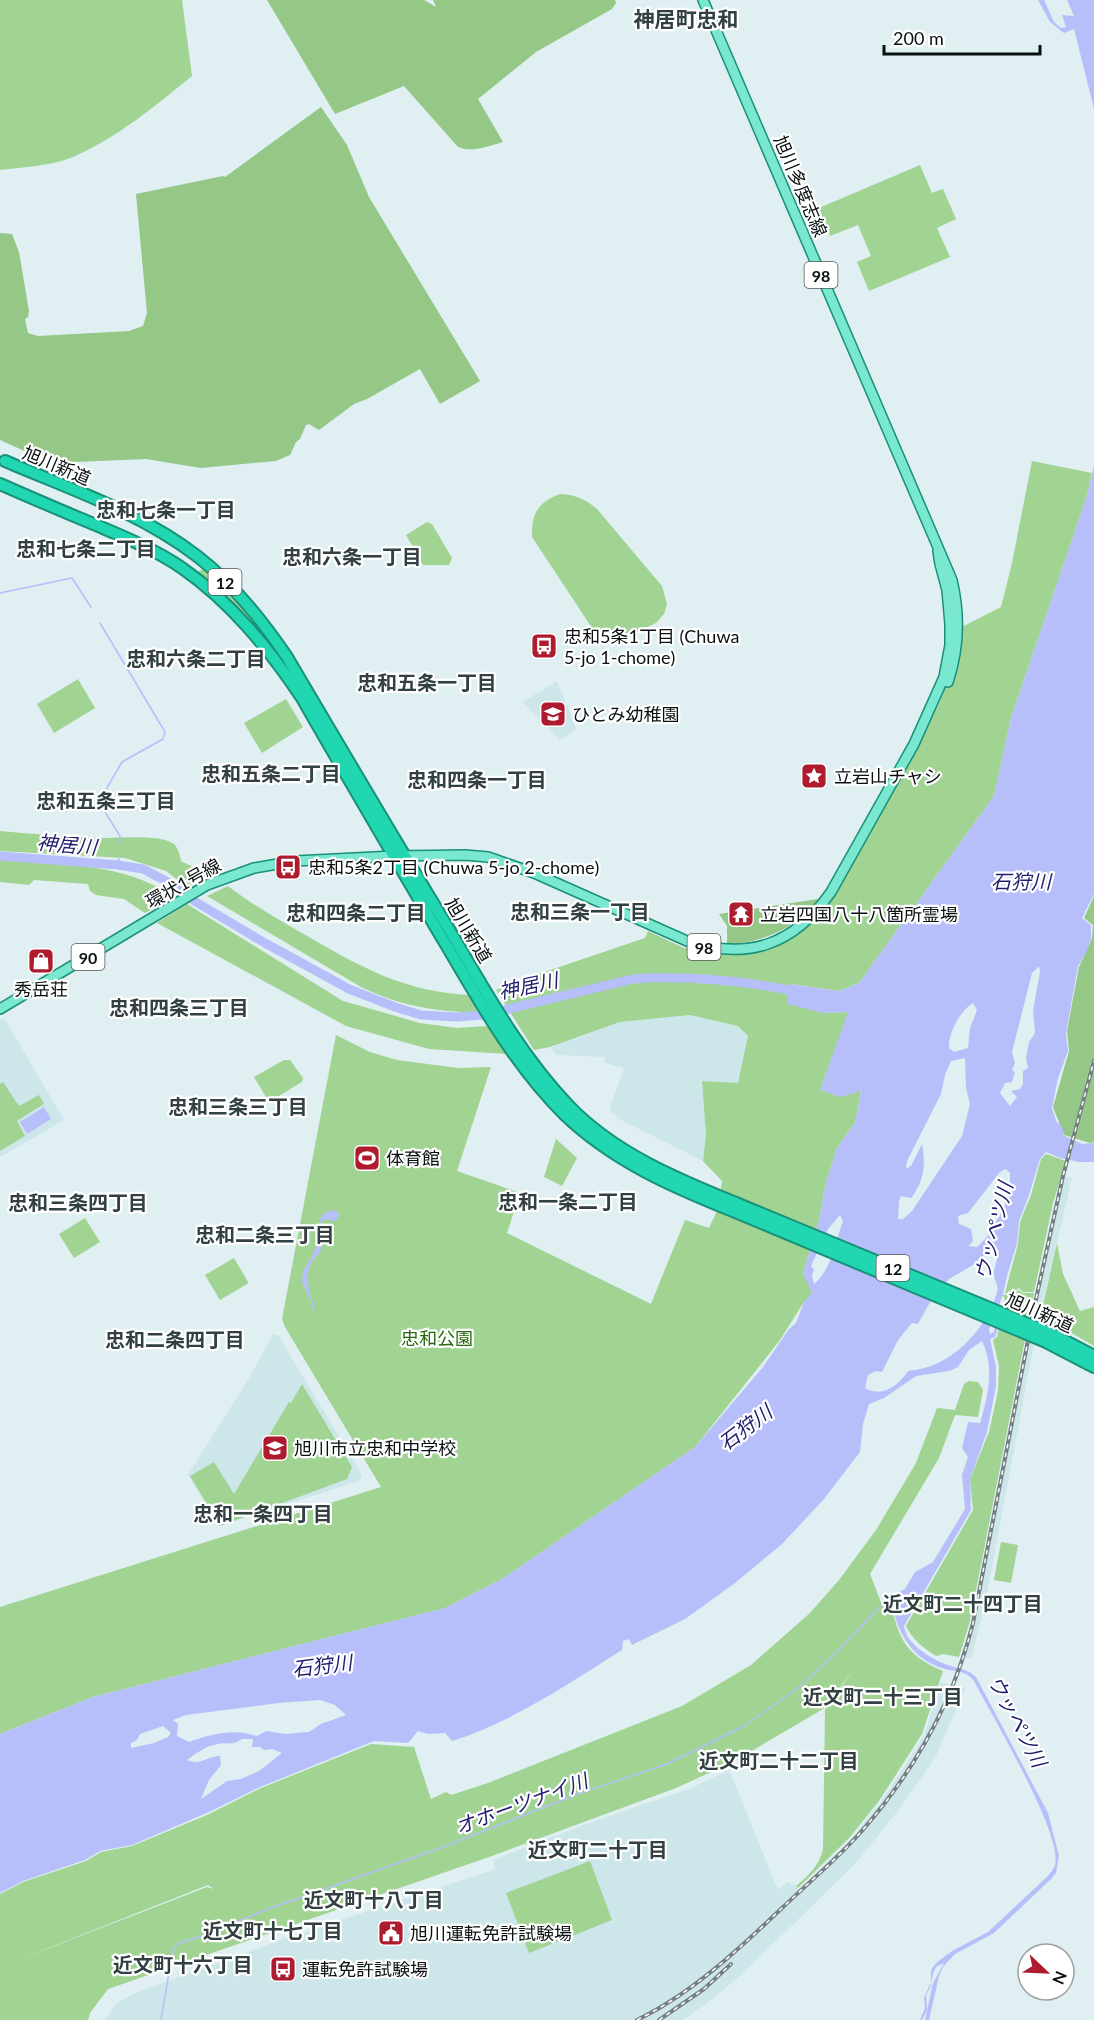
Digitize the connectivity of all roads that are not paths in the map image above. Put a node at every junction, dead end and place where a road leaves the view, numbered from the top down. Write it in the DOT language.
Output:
graph roads {
  1 [pos="704,0"];
  2 [pos="5,461"];
  3 [pos="0,484"];
  4 [pos="399,856"];
  5 [pos="0,1009"];
  6 [pos="1048,1338"];
  7 [pos="1094,1356"];
  8 [pos="1094,1367"];
  1 -- 4 [label="main road, 旭川多度志線 / 98"];
  2 -- 4 [label="highway, 旭川新道 / 12"];
  3 -- 4 [label="highway, 旭川新道 / 12"];
  4 -- 5 [label="main road, 環状1号線 / 90"];
  4 -- 6 [label="highway, 旭川新道 / 12, bridge"];
  6 -- 7 [label="highway, 旭川新道 / 12"];
  6 -- 8 [label="highway, 旭川新道 / 12"];
}
